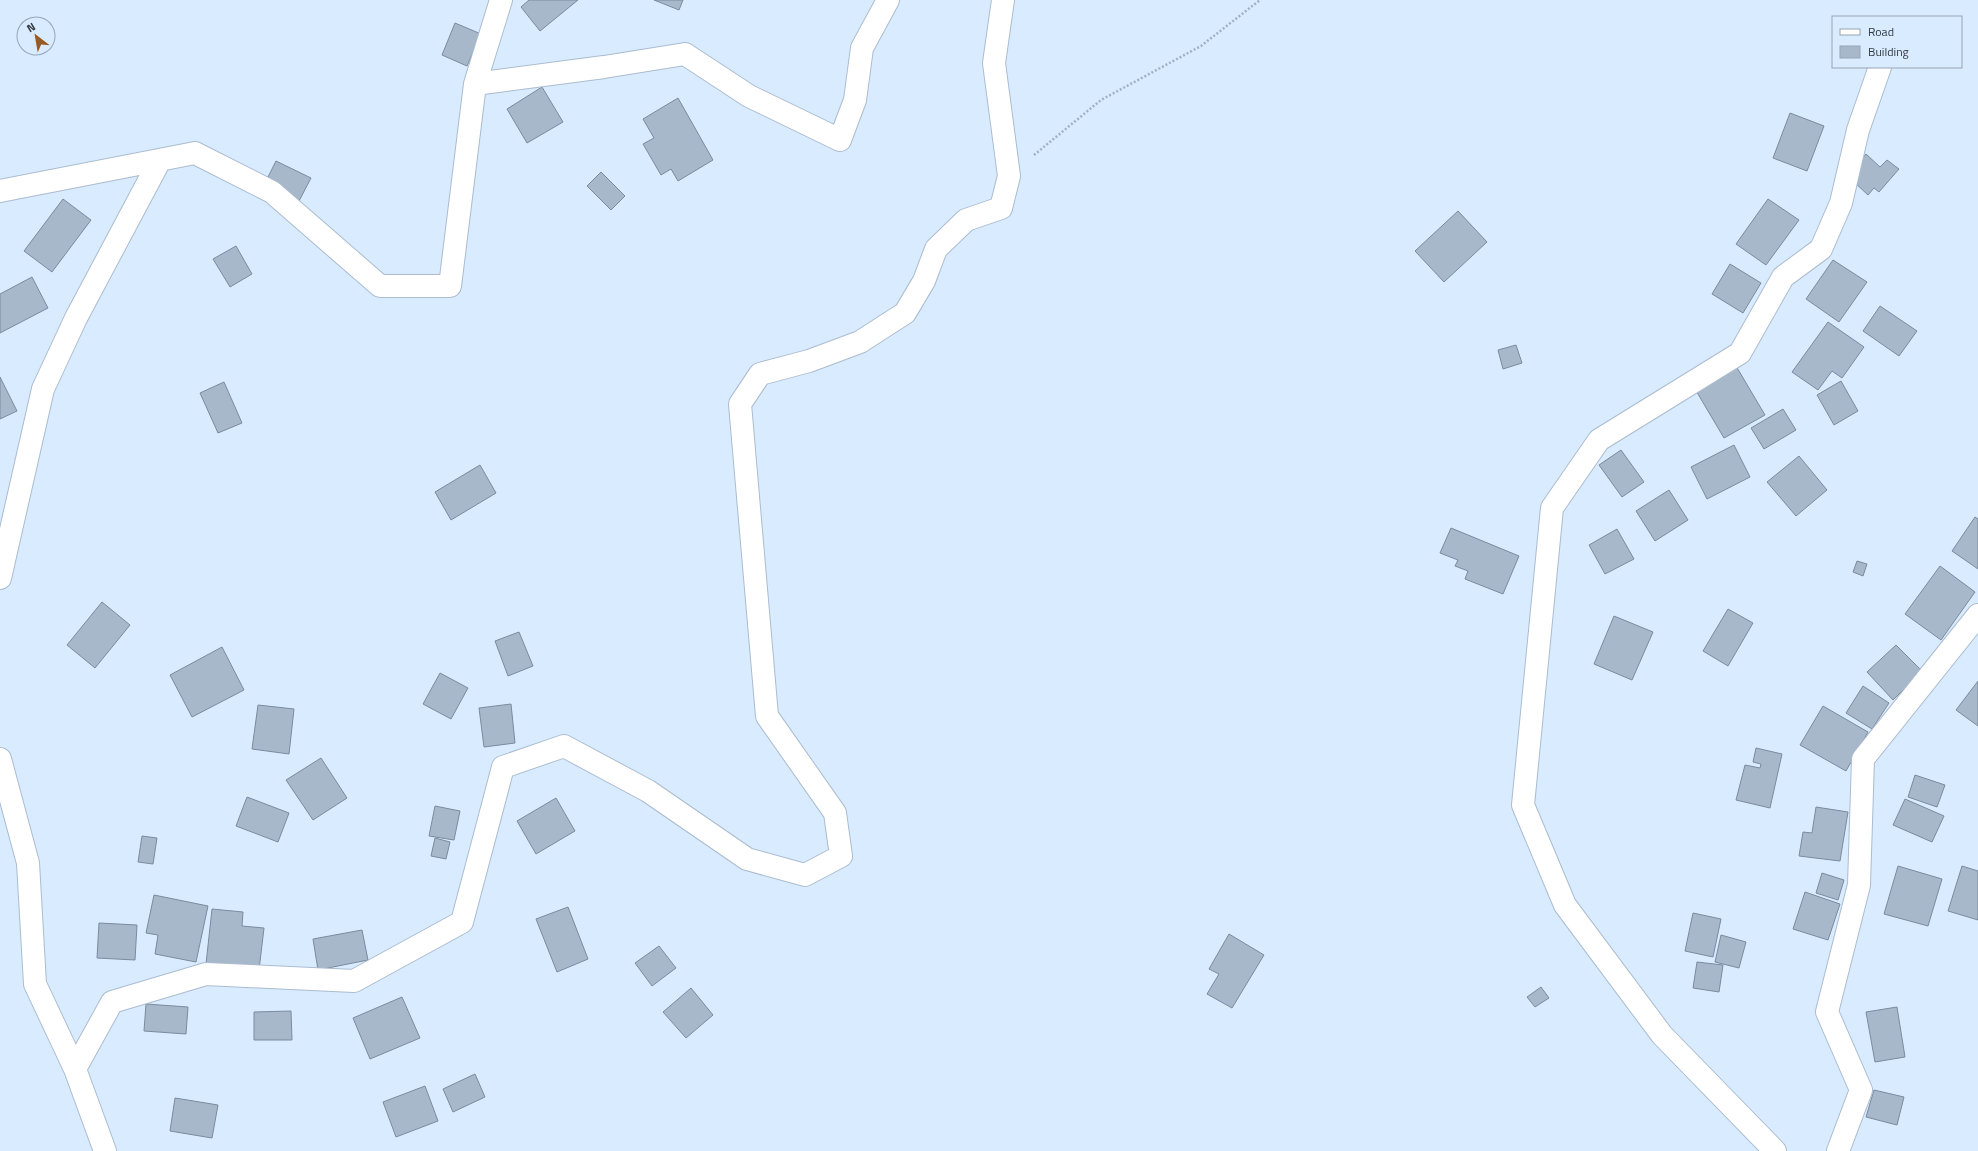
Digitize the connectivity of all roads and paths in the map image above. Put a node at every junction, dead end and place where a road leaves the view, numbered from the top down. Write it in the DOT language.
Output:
graph roads {
  1 [pos="500,0"];
  2 [pos="888,0"];
  3 [pos="1003,0"];
  4 [pos="1260,0"];
  5 [pos="1880,68"];
  6 [pos="475,84"];
  7 [pos="160,160"];
  8 [pos="1009,176"];
  9 [pos="0,191"];
  10 [pos="0,578"];
  11 [pos="1978,615"];
  12 [pos="0,759"];
  13 [pos="75,1069"];
  14 [pos="104,1151"];
  15 [pos="1775,1151"];
  16 [pos="1838,1151"];
  1 -- 6 [label="street"];
  2 -- 6 [label="street"];
  3 -- 8 [label="street"];
  4 -- 8 [label="path"];
  5 -- 15 [label="street"];
  6 -- 7 [label="street"];
  7 -- 9 [label="street"];
  7 -- 10 [label="street"];
  8 -- 13 [label="street"];
  11 -- 16 [label="street"];
  12 -- 13 [label="street"];
  13 -- 14 [label="street"];
}
